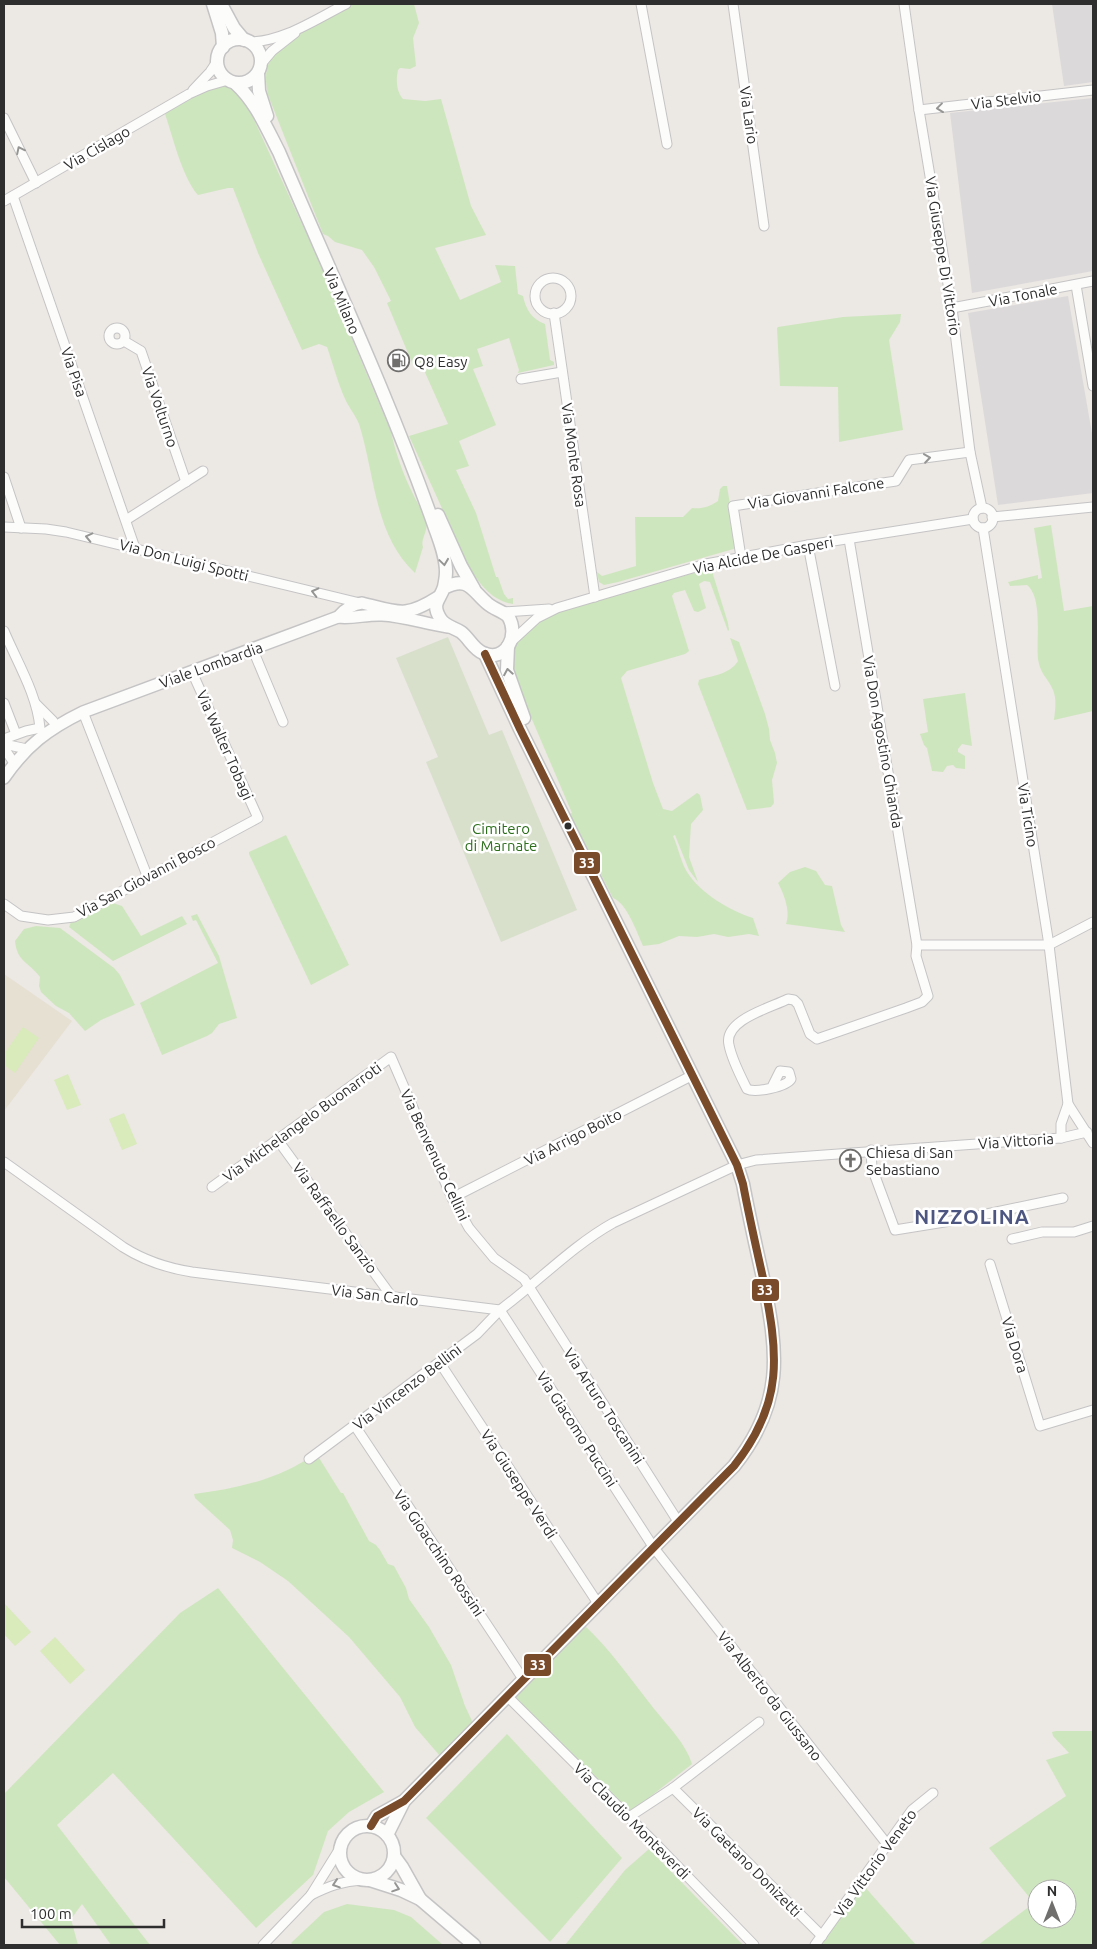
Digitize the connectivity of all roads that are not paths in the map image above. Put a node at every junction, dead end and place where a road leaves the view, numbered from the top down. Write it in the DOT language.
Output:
graph roads {
  1 [pos="213,4"];
  2 [pos="221,4"];
  3 [pos="346,4"];
  4 [pos="641,4"];
  5 [pos="733,4"];
  6 [pos="904,4"];
  7 [pos="302,27"];
  8 [pos="246,41"];
  9 [pos="223,47"];
  10 [pos="218,60"];
  11 [pos="260,68"];
  12 [pos="232,82"];
  13 [pos="1093,90"];
  14 [pos="189,94"];
  15 [pos="919,110"];
  16 [pos="4,118"];
  17 [pos="667,144"];
  18 [pos="279,152"];
  19 [pos="36,183"];
  20 [pos="13,196"];
  21 [pos="4,201"];
  22 [pos="764,226"];
  23 [pos="1093,281"];
  24 [pos="1076,285"];
  25 [pos="952,308"];
  26 [pos="554,313"];
  27 [pos="124,341"];
  28 [pos="562,372"];
  29 [pos="520,379"];
  30 [pos="1093,386"];
  31 [pos="406,450"];
  32 [pos="970,452"];
  33 [pos="203,471"];
  34 [pos="4,477"];
  35 [pos="186,482"];
  36 [pos="1093,507"];
  37 [pos="982,508"];
  38 [pos="992,517"];
  39 [pos="973,519"];
  40 [pos="126,520"];
  41 [pos="4,527"];
  42 [pos="21,528"];
  43 [pos="983,528"];
  44 [pos="849,539"];
  45 [pos="808,545"];
  46 [pos="135,548"];
  47 [pos="742,557"];
  48 [pos="474,588"];
  49 [pos="441,593"];
  50 [pos="595,597"];
  51 [pos="362,604"];
  52 [pos="557,608"];
  53 [pos="503,612"];
  54 [pos="365,616"];
  55 [pos="338,617"];
  56 [pos="448,627"];
  57 [pos="4,631"];
  58 [pos="510,644"];
  59 [pos="253,650"];
  60 [pos="485,654"];
  61 [pos="192,672"];
  62 [pos="835,686"];
  63 [pos="33,697"];
  64 [pos="4,703"];
  65 [pos="83,712"];
  66 [pos="53,721"];
  67 [pos="283,722"];
  68 [pos="40,728"];
  69 [pos="16,734"];
  70 [pos="4,739"];
  71 [pos="4,744"];
  72 [pos="4,748"];
  73 [pos="24,748"];
  74 [pos="14,762"];
  75 [pos="4,778"];
  76 [pos="564,815"];
  77 [pos="258,818"];
  78 [pos="148,878"];
  79 [pos="4,904"];
  80 [pos="1093,922"];
  81 [pos="917,945"];
  82 [pos="1049,945"];
  83 [pos="391,1057"];
  84 [pos="693,1075"];
  85 [pos="772,1087"];
  86 [pos="1068,1104"];
  87 [pos="1080,1121"];
  88 [pos="1061,1124"];
  89 [pos="1086,1132"];
  90 [pos="1061,1138"];
  91 [pos="278,1140"];
  92 [pos="1093,1143"];
  93 [pos="871,1150"];
  94 [pos="4,1162"];
  95 [pos="737,1165"];
  96 [pos="212,1187"];
  97 [pos="452,1198"];
  98 [pos="1063,1198"];
  99 [pos="1093,1226"];
  100 [pos="1012,1239"];
  101 [pos="990,1264"];
  102 [pos="530,1288"];
  103 [pos="392,1297"];
  104 [pos="500,1310"];
  105 [pos="440,1363"];
  106 [pos="1093,1410"];
  107 [pos="355,1426"];
  108 [pos="309,1459"];
  109 [pos="679,1523"];
  110 [pos="654,1548"];
  111 [pos="598,1605"];
  112 [pos="523,1680"];
  113 [pos="508,1697"];
  114 [pos="759,1722"];
  115 [pos="673,1788"];
  116 [pos="933,1793"];
  117 [pos="404,1801"];
  118 [pos="629,1817"];
  119 [pos="371,1826"];
  120 [pos="387,1835"];
  121 [pos="887,1844"];
  122 [pos="339,1850"];
  123 [pos="394,1856"];
  124 [pos="366,1880"];
  125 [pos="311,1895"];
  126 [pos="420,1899"];
  127 [pos="822,1936"];
  128 [pos="264,1945"];
  129 [pos="474,1945"];
  130 [pos="754,1945"];
  131 [pos="815,1945"];
  1 -- 9 [label="main road"];
  2 -- 8 [label="main road"];
  3 -- 7 [label="street"];
  4 -- 17 [label="street"];
  5 -- 22 [label="street, Via Lario"];
  6 -- 15 [label="street, Via Giuseppe Di Vittorio"];
  7 -- 8 [label="street"];
  7 -- 11 [label="street"];
  8 -- 9 [label="main road"];
  8 -- 11 [label="main road"];
  9 -- 10 [label="main road"];
  10 -- 12 [label="main road"];
  10 -- 14 [label="street, Via Cislago"];
  11 -- 12 [label="main road"];
  11 -- 18 [label="main road, Via Milano"];
  12 -- 14 [label="street, Via Cislago"];
  12 -- 18 [label="main road, Via Milano"];
  13 -- 15 [label="street, Via Stelvio, one-way"];
  14 -- 19 [label="street, Via Cislago"];
  15 -- 25 [label="street, Via Giuseppe Di Vittorio"];
  19 -- 16 [label="street, one-way"];
  18 -- 31 [label="main road, Via Milano"];
  19 -- 20 [label="street, Via Cislago"];
  20 -- 21 [label="street, Via Cislago"];
  20 -- 40 [label="street, Via Pisa"];
  23 -- 24 [label="street, Via Tonale"];
  24 -- 25 [label="street, Via Tonale"];
  24 -- 30 [label="street"];
  25 -- 32 [label="street, Via Giuseppe Di Vittorio"];
  26 -- 26 [label="street"];
  26 -- 28 [label="street, Via Monte Rosa"];
  27 -- 35 [label="street, Via Volturno"];
  28 -- 29 [label="street"];
  28 -- 50 [label="street, Via Monte Rosa"];
  31 -- 48 [label="main road, Via Milano"];
  31 -- 49 [label="main road, Via Milano, one-way"];
  32 -- 37 [label="street, Via Giuseppe Di Vittorio"];
  47 -- 32 [label="street, Via Giovanni Falcone, one-way"];
  33 -- 35 [label="street"];
  34 -- 42 [label="street"];
  35 -- 40 [label="street"];
  36 -- 38 [label="street"];
  37 -- 38 [label="street"];
  37 -- 39 [label="street"];
  38 -- 43 [label="street"];
  39 -- 43 [label="street"];
  39 -- 44 [label="street, Via Alcide De Gasperi"];
  40 -- 46 [label="street, Via Pisa"];
  41 -- 42 [label="street, Via Don Luigi Spotti"];
  46 -- 42 [label="street, Via Don Luigi Spotti, one-way"];
  43 -- 82 [label="street, Via Ticino"];
  44 -- 45 [label="street, Via Alcide De Gasperi"];
  44 -- 81 [label="street, Via Don Agostino Ghianda"];
  45 -- 47 [label="street, Via Alcide De Gasperi"];
  45 -- 62 [label="street"];
  51 -- 46 [label="street, Via Don Luigi Spotti, one-way"];
  47 -- 50 [label="street, Via Alcide De Gasperi"];
  48 -- 49 [label="main road"];
  48 -- 53 [label="main road, Via Milano"];
  49 -- 51 [label="street, Via Don Luigi Spotti"];
  49 -- 56 [label="main road, Via Milano"];
  50 -- 52 [label="street, Via Alcide De Gasperi"];
  51 -- 54 [label="street"];
  51 -- 55 [label="street"];
  52 -- 53 [label="street, Via Alcide De Gasperi"];
  52 -- 58 [label="street, Via Alcide De Gasperi"];
  53 -- 58 [label="main road"];
  54 -- 55 [label="street"];
  54 -- 56 [label="street"];
  55 -- 59 [label="street, Viale Lombardia"];
  56 -- 60 [label="main road"];
  57 -- 63 [label="street"];
  58 -- 60 [label="main road"];
  76 -- 58 [label="main road, one-way"];
  59 -- 61 [label="street, Viale Lombardia"];
  59 -- 67 [label="street"];
  60 -- 76 [label="main road"];
  61 -- 65 [label="street, Viale Lombardia"];
  61 -- 77 [label="street, Via Walter Tobagi"];
  63 -- 66 [label="street"];
  63 -- 68 [label="street"];
  64 -- 69 [label="street"];
  65 -- 66 [label="street, Viale Lombardia"];
  65 -- 73 [label="street, Viale Lombardia"];
  65 -- 78 [label="street"];
  66 -- 68 [label="street, Viale Lombardia"];
  68 -- 69 [label="street"];
  68 -- 73 [label="street, Viale Lombardia"];
  69 -- 70 [label="street"];
  71 -- 73 [label="street"];
  72 -- 74 [label="street"];
  73 -- 74 [label="street, Viale Lombardia"];
  74 -- 75 [label="street, Viale Lombardia"];
  76 -- 84 [label="main road"];
  77 -- 78 [label="street, Via San Giovanni Bosco"];
  78 -- 79 [label="street, Via San Giovanni Bosco"];
  80 -- 82 [label="street"];
  81 -- 82 [label="street"];
  81 -- 85 [label="street, Via Don Agostino Ghianda"];
  82 -- 86 [label="street, Via Ticino"];
  83 -- 91 [label="street, Via Michelangelo Buonarroti"];
  83 -- 97 [label="street, Via Benvenuto Cellini"];
  84 -- 95 [label="main road"];
  84 -- 97 [label="street, Via Arrigo Boito"];
  86 -- 87 [label="street"];
  86 -- 88 [label="street"];
  87 -- 88 [label="street"];
  87 -- 89 [label="street"];
  88 -- 90 [label="street"];
  89 -- 90 [label="street, Via Vittoria"];
  89 -- 92 [label="street"];
  90 -- 93 [label="street, Via Vittoria"];
  91 -- 96 [label="street, Via Michelangelo Buonarroti"];
  91 -- 103 [label="street, Via Raffaello Sanzio"];
  93 -- 95 [label="street, Via Vittoria"];
  93 -- 98 [label="street"];
  94 -- 103 [label="street, Via San Carlo"];
  95 -- 102 [label="street"];
  95 -- 109 [label="main road"];
  97 -- 102 [label="street, Via Benvenuto Cellini"];
  99 -- 100 [label="street"];
  101 -- 106 [label="street, Via Dora"];
  102 -- 104 [label="street"];
  102 -- 109 [label="street, Via Arturo Toscanini"];
  103 -- 104 [label="street, Via San Carlo"];
  104 -- 105 [label="street, Via Vincenzo Bellini"];
  104 -- 110 [label="street, Via Giacomo Puccini"];
  105 -- 107 [label="street, Via Vincenzo Bellini"];
  105 -- 111 [label="street, Via Giuseppe Verdi"];
  107 -- 108 [label="street, Via Vincenzo Bellini"];
  107 -- 112 [label="street, Via Gioacchino Rossini"];
  109 -- 110 [label="main road"];
  110 -- 111 [label="main road"];
  110 -- 121 [label="street, Via Alberto da Giussano"];
  111 -- 112 [label="main road"];
  112 -- 113 [label="main road"];
  113 -- 117 [label="main road"];
  113 -- 118 [label="street, Via Claudio Monteverdi"];
  114 -- 115 [label="street"];
  115 -- 118 [label="street"];
  115 -- 127 [label="street, Via Gaetano Donizetti"];
  116 -- 121 [label="street, Via Vittorio Veneto"];
  117 -- 119 [label="main road"];
  117 -- 120 [label="main road"];
  118 -- 130 [label="street, Via Claudio Monteverdi"];
  119 -- 120 [label="main road"];
  119 -- 122 [label="main road"];
  120 -- 123 [label="main road"];
  121 -- 127 [label="street, Via Vittorio Veneto"];
  122 -- 124 [label="main road"];
  122 -- 125 [label="street"];
  123 -- 124 [label="main road"];
  123 -- 126 [label="main road"];
  124 -- 125 [label="street, one-way"];
  124 -- 126 [label="main road, one-way"];
  125 -- 128 [label="street"];
  126 -- 129 [label="main road"];
  127 -- 131 [label="street"];
}
